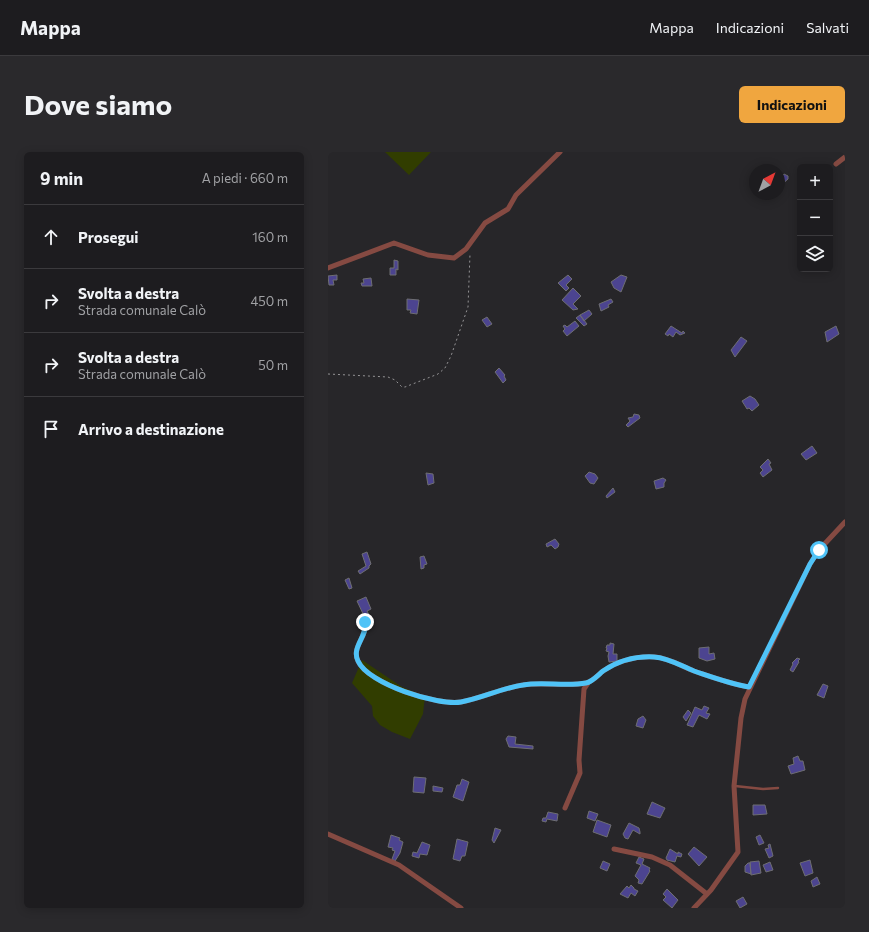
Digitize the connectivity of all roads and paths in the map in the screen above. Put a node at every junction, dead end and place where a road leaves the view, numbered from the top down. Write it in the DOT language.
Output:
graph roads {
  1 [pos="560,152"];
  2 [pos="845,157"];
  3 [pos="836,164"];
  4 [pos="466,249"];
  5 [pos="328,268"];
  6 [pos="328,374"];
  7 [pos="845,522"];
  8 [pos="365,622"];
  9 [pos="588,683"];
  10 [pos="749,687"];
  11 [pos="734,786"];
  12 [pos="778,788"];
  13 [pos="565,808"];
  14 [pos="328,834"];
  15 [pos="614,849"];
  16 [pos="706,894"];
  17 [pos="461,908"];
  18 [pos="694,908"];
  1 -- 4 [label="street"];
  2 -- 3 [label="street"];
  4 -- 5 [label="street"];
  4 -- 6 [label="path"];
  7 -- 10 [label="street"];
  8 -- 9 [label="street"];
  9 -- 10 [label="street"];
  9 -- 13 [label="street"];
  10 -- 11 [label="street"];
  11 -- 12 [label="lane"];
  11 -- 16 [label="street"];
  14 -- 17 [label="street"];
  15 -- 16 [label="street"];
  16 -- 18 [label="street"];
}
